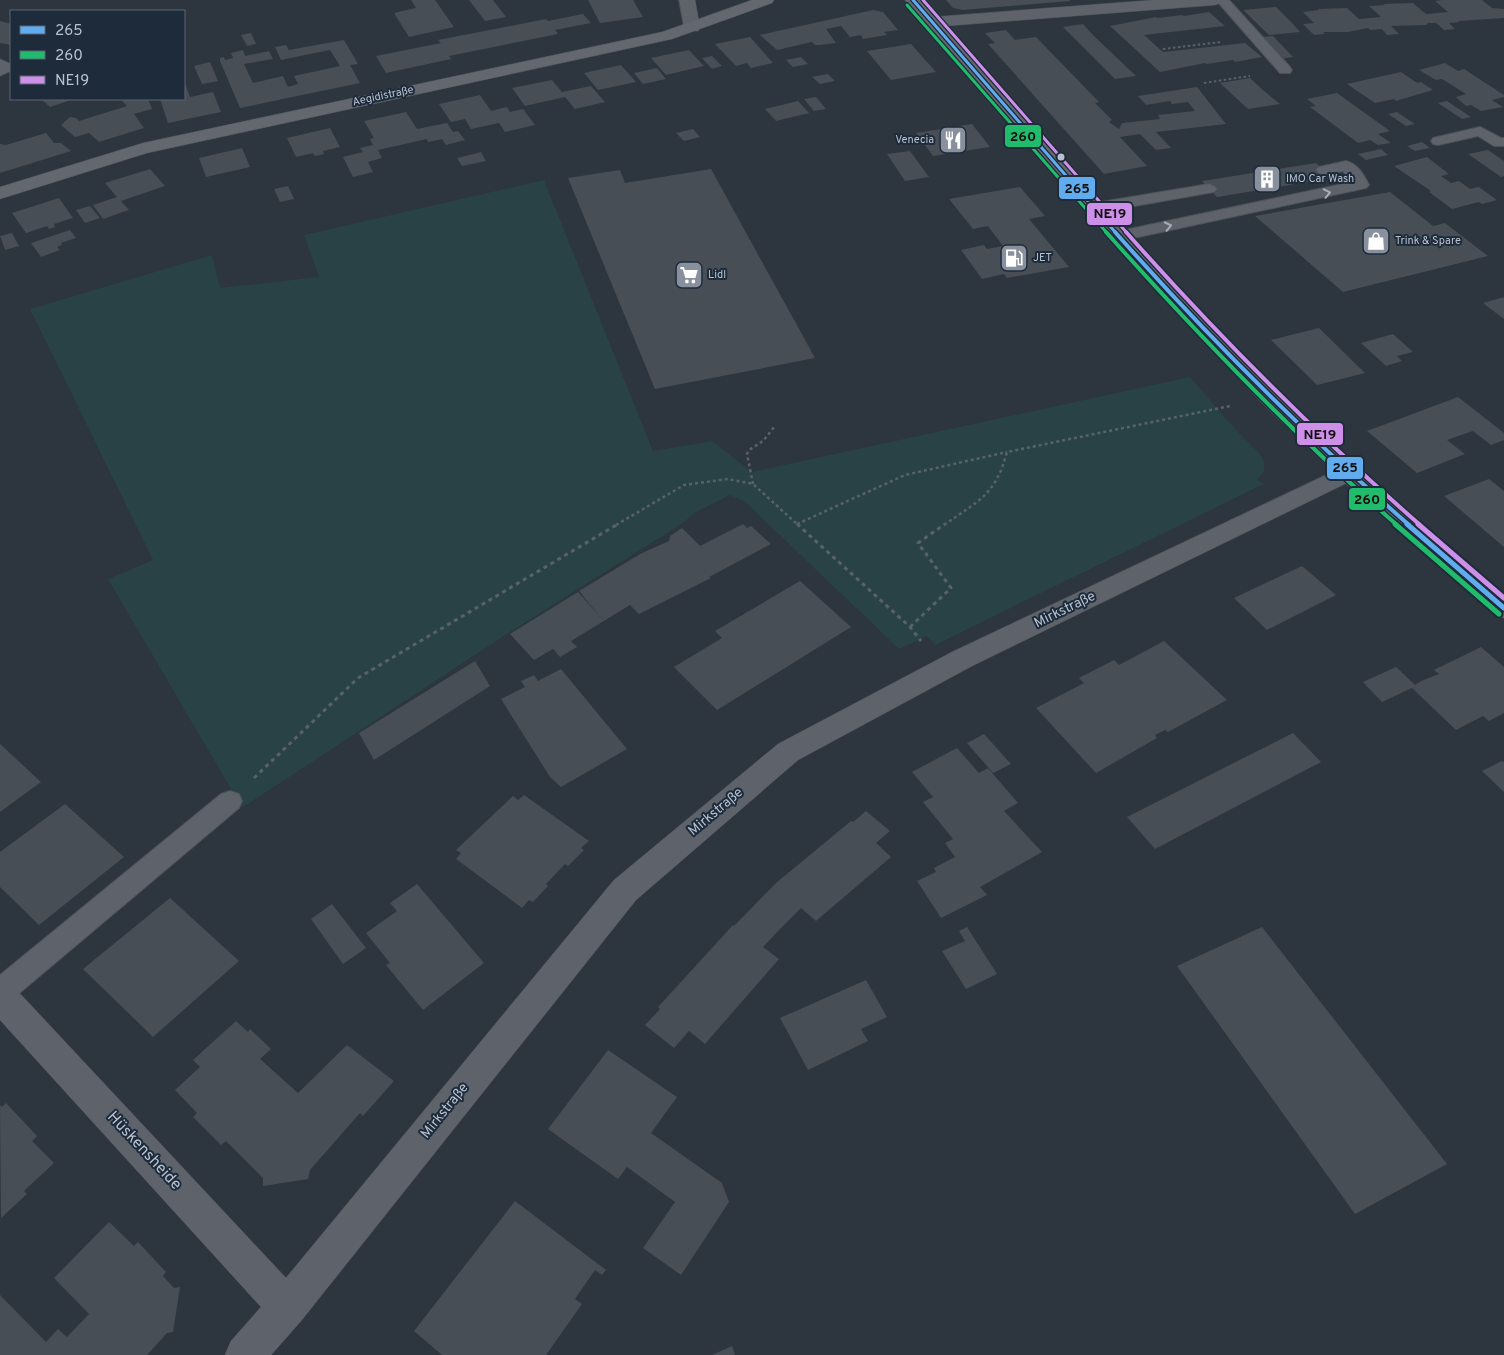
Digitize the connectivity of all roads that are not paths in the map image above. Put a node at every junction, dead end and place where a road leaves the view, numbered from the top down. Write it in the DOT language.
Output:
graph roads {
  1 [pos="688,0"];
  2 [pos="766,0"];
  3 [pos="913,0"];
  4 [pos="1214,0"];
  5 [pos="1222,0"];
  6 [pos="933,22"];
  7 [pos="692,28"];
  8 [pos="0,64"];
  9 [pos="1285,70"];
  10 [pos="0,71"];
  11 [pos="1438,141"];
  12 [pos="1504,142"];
  13 [pos="1324,170"];
  14 [pos="1209,189"];
  15 [pos="0,193"];
  16 [pos="1095,208"];
  17 [pos="1120,236"];
  18 [pos="1349,472"];
  19 [pos="1504,608"];
  20 [pos="230,801"];
  21 [pos="0,994"];
  22 [pos="287,1307"];
  23 [pos="245,1355"];
  1 -- 7 [label="street"];
  2 -- 7 [label="main road, Aegidistraße"];
  3 -- 6 [label="main road"];
  4 -- 6 [label="street"];
  5 -- 9 [label="lane"];
  6 -- 16 [label="main road"];
  7 -- 15 [label="main road, Aegidistraße"];
  8 -- 10 [label="street"];
  11 -- 12 [label="lane"];
  17 -- 13 [label="lane, one-way"];
  14 -- 16 [label="lane"];
  16 -- 17 [label="main road"];
  17 -- 18 [label="main road"];
  18 -- 19 [label="main road"];
  18 -- 22 [label="street, Mirkstraße"];
  20 -- 21 [label="lane"];
  21 -- 22 [label="street, Hüskensheide"];
  22 -- 23 [label="street, Mirkstraße"];
}
